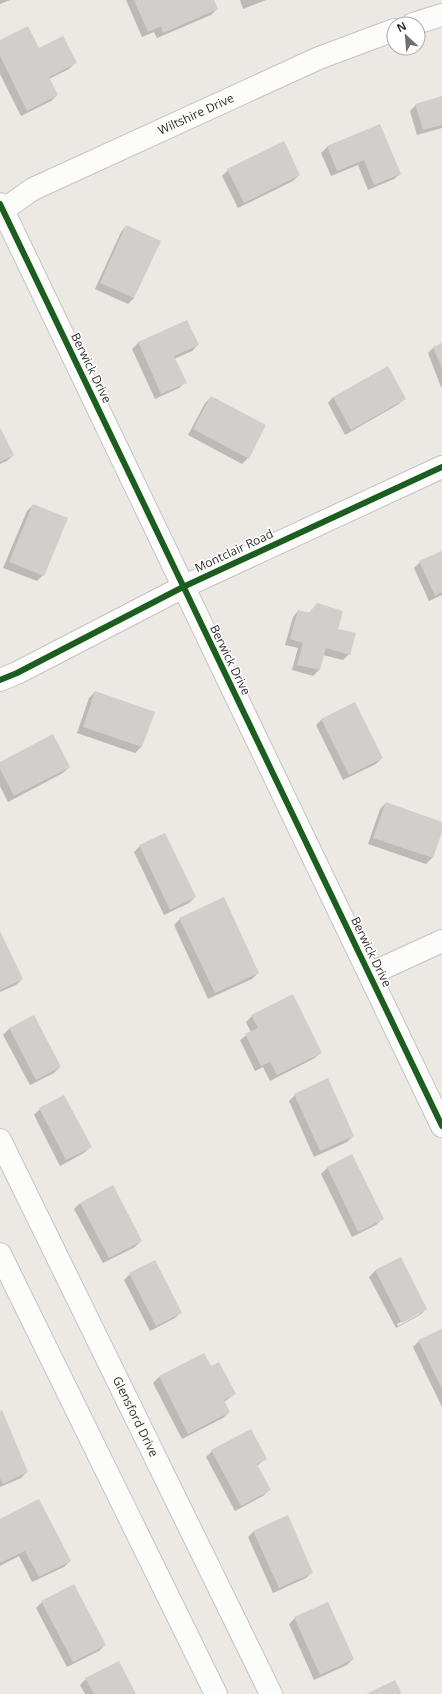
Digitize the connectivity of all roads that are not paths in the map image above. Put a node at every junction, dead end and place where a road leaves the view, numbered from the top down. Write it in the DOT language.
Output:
graph roads {
  1 [pos="442,15"];
  2 [pos="426,20"];
  3 [pos="386,33"];
  4 [pos="2,207"];
  5 [pos="442,466"];
  6 [pos="183,587"];
  7 [pos="6,679"];
  8 [pos="442,941"];
  9 [pos="370,974"];
  10 [pos="442,1126"];
  11 [pos="0,1140"];
  12 [pos="0,1254"];
  13 [pos="216,1694"];
  14 [pos="271,1694"];
  1 -- 2 [label="street"];
  3 -- 4 [label="street, Wiltshire Drive"];
  4 -- 6 [label="street, Berwick Drive"];
  5 -- 6 [label="street, Montclair Road"];
  6 -- 7 [label="street, Montclair Road"];
  6 -- 9 [label="street, Berwick Drive"];
  8 -- 9 [label="street"];
  9 -- 10 [label="street, Berwick Drive"];
  11 -- 14 [label="street, Glensford Drive"];
  12 -- 13 [label="street"];
}
